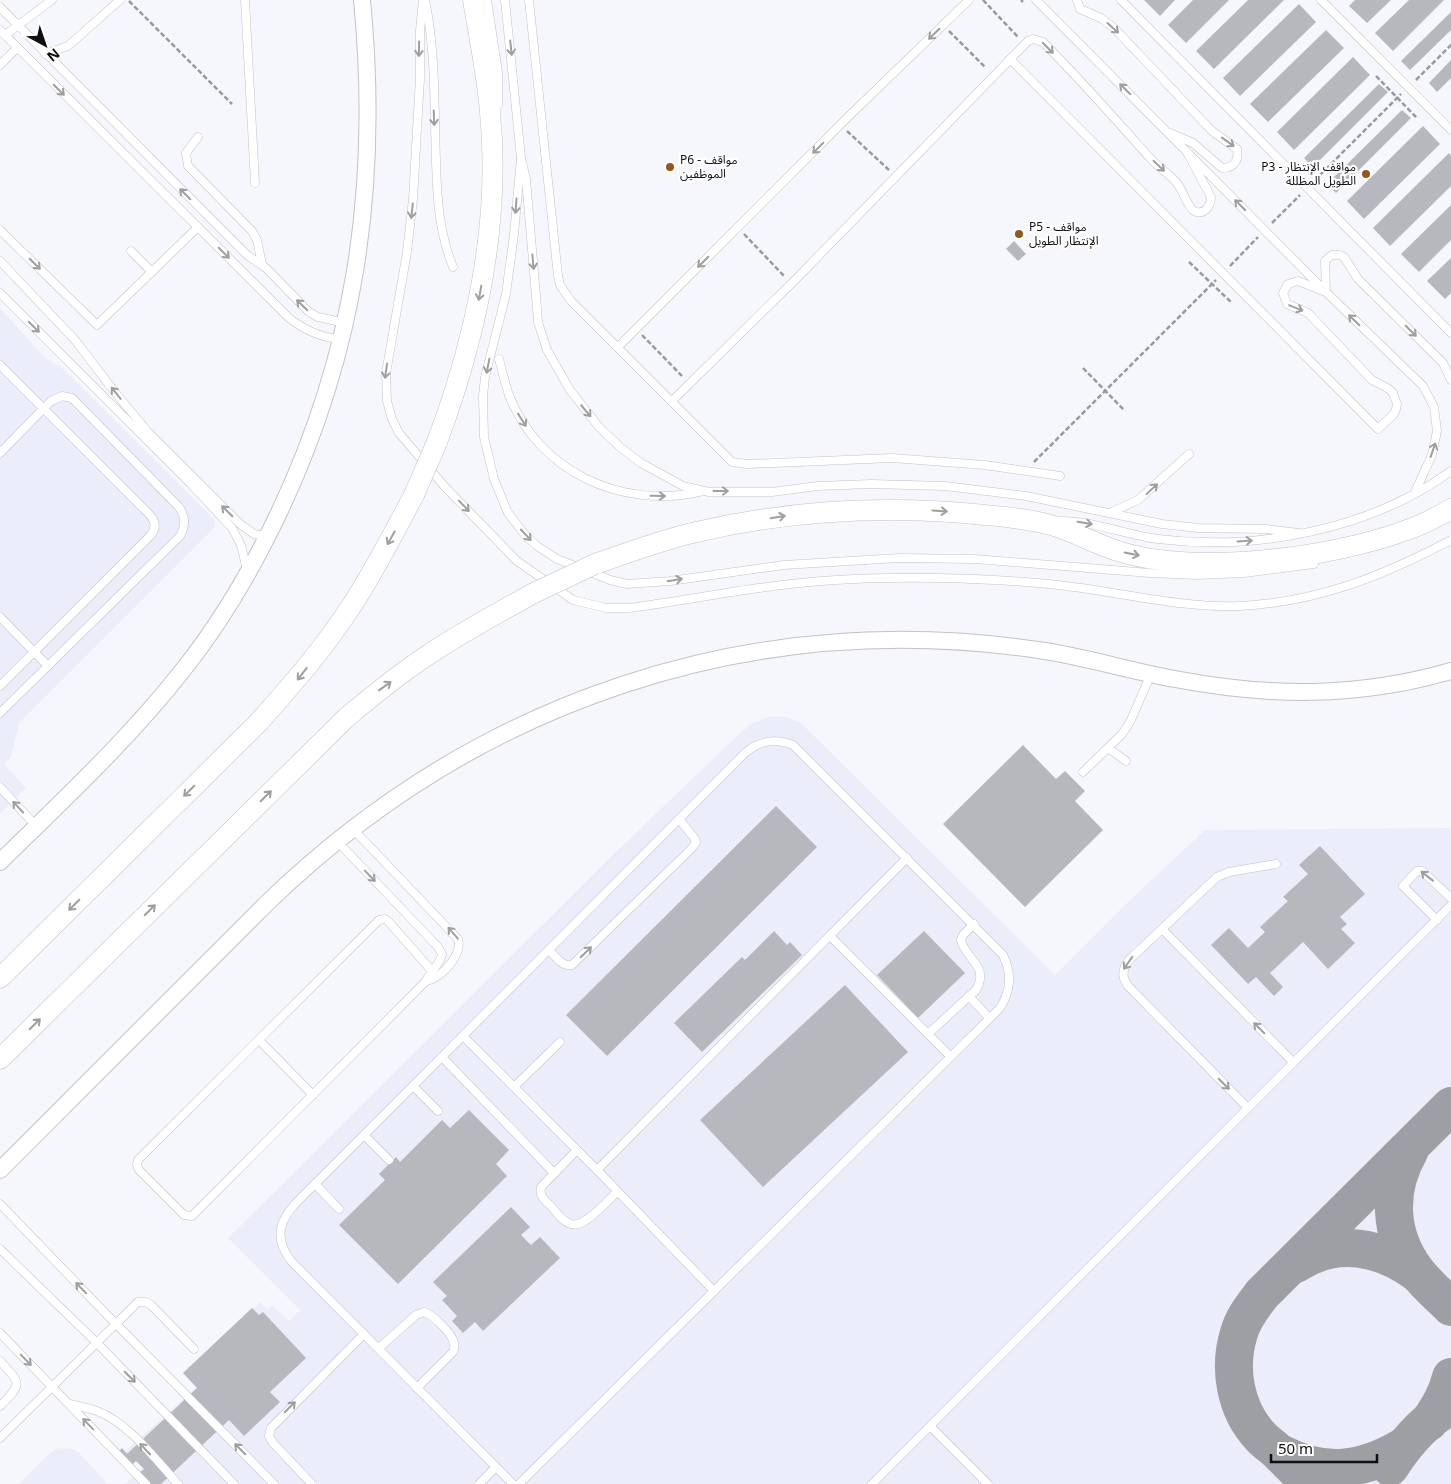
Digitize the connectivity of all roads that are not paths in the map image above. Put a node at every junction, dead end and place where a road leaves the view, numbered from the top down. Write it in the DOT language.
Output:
graph roads {
  1 [pos="52,0"];
  2 [pos="120,0"];
  3 [pos="245,0"];
  4 [pos="362,0"];
  5 [pos="424,0"];
  6 [pos="473,0"];
  7 [pos="487,0"];
  8 [pos="505,0"];
  9 [pos="529,0"];
  10 [pos="969,0"];
  11 [pos="1036,0"];
  12 [pos="1076,0"];
  13 [pos="1121,0"];
  14 [pos="1322,0"];
  15 [pos="0,7"];
  16 [pos="18,26"];
  17 [pos="2,32"];
  18 [pos="17,48"];
  19 [pos="45,54"];
  20 [pos="1010,59"];
  21 [pos="0,65"];
  22 [pos="1451,130"];
  23 [pos="1168,132"];
  24 [pos="198,137"];
  25 [pos="492,140"];
  26 [pos="1187,152"];
  27 [pos="521,158"];
  28 [pos="255,183"];
  29 [pos="198,228"];
  30 [pos="0,230"];
  31 [pos="132,251"];
  32 [pos="0,261"];
  33 [pos="262,264"];
  34 [pos="453,267"];
  35 [pos="152,272"];
  36 [pos="1326,292"];
  37 [pos="0,293"];
  38 [pos="344,331"];
  39 [pos="1451,333"];
  40 [pos="618,347"];
  41 [pos="499,359"];
  42 [pos="0,365"];
  43 [pos="1451,380"];
  44 [pos="672,401"];
  45 [pos="44,409"];
  46 [pos="0,452"];
  47 [pos="1190,454"];
  48 [pos="1451,471"];
  49 [pos="1060,476"];
  50 [pos="702,491"];
  51 [pos="1414,494"];
  52 [pos="1451,495"];
  53 [pos="1451,509"];
  54 [pos="1110,512"];
  55 [pos="1451,518"];
  56 [pos="1036,522"];
  57 [pos="1408,530"];
  58 [pos="1299,533"];
  59 [pos="267,537"];
  60 [pos="1451,540"];
  61 [pos="1379,548"];
  62 [pos="1322,562"];
  63 [pos="247,572"];
  64 [pos="0,617"];
  65 [pos="34,652"];
  66 [pos="48,666"];
  67 [pos="1451,671"];
  68 [pos="1151,674"];
  69 [pos="0,686"];
  70 [pos="0,713"];
  71 [pos="1108,748"];
  72 [pos="1126,761"];
  73 [pos="1083,772"];
  74 [pos="0,788"];
  75 [pos="679,819"];
  76 [pos="36,826"];
  77 [pos="352,828"];
  78 [pos="336,840"];
  79 [pos="908,858"];
  80 [pos="0,862"];
  81 [pos="1276,864"];
  82 [pos="1451,898"];
  83 [pos="1451,905"];
  84 [pos="1436,920"];
  85 [pos="974,924"];
  86 [pos="1162,929"];
  87 [pos="830,936"];
  88 [pos="549,950"];
  89 [pos="431,970"];
  90 [pos="0,978"];
  91 [pos="426,981"];
  92 [pos="969,996"];
  93 [pos="989,1018"];
  94 [pos="928,1034"];
  95 [pos="463,1036"];
  96 [pos="259,1040"];
  97 [pos="560,1042"];
  98 [pos="950,1056"];
  99 [pos="442,1057"];
  100 [pos="0,1059"];
  101 [pos="1293,1062"];
  102 [pos="414,1086"];
  103 [pos="514,1087"];
  104 [pos="313,1096"];
  105 [pos="1247,1107"];
  106 [pos="438,1111"];
  107 [pos="364,1135"];
  108 [pos="577,1150"];
  109 [pos="389,1160"];
  110 [pos="0,1170"];
  111 [pos="597,1170"];
  112 [pos="554,1173"];
  113 [pos="315,1184"];
  114 [pos="617,1192"];
  115 [pos="0,1204"];
  116 [pos="339,1209"];
  117 [pos="0,1249"];
  118 [pos="714,1291"];
  119 [pos="115,1323"];
  120 [pos="0,1334"];
  121 [pos="364,1334"];
  122 [pos="96,1342"];
  123 [pos="379,1348"];
  124 [pos="194,1349"];
  125 [pos="0,1361"];
  126 [pos="52,1386"];
  127 [pos="417,1388"];
  128 [pos="69,1404"];
  129 [pos="0,1406"];
  130 [pos="930,1426"];
  131 [pos="0,1438"];
  132 [pos="496,1467"];
  133 [pos="146,1484"];
  134 [pos="178,1484"];
  135 [pos="234,1484"];
  136 [pos="274,1484"];
  137 [pos="312,1484"];
  138 [pos="478,1484"];
  139 [pos="512,1484"];
  140 [pos="519,1484"];
  141 [pos="872,1484"];
  142 [pos="988,1484"];
  1 -- 16 [label="lane"];
  2 -- 19 [label="lane"];
  3 -- 28 [label="lane"];
  4 -- 38 [label="street"];
  5 -- 34 [label="lane, one-way"];
  5 -- 60 [label="lane, one-way"];
  6 -- 25 [label="street"];
  7 -- 25 [label="lane"];
  8 -- 27 [label="lane, one-way"];
  9 -- 40 [label="lane"];
  10 -- 40 [label="lane, one-way"];
  23 -- 11 [label="lane, one-way"];
  12 -- 23 [label="lane, one-way"];
  13 -- 39 [label="lane"];
  14 -- 22 [label="lane"];
  15 -- 16 [label="lane"];
  16 -- 17 [label="lane"];
  16 -- 19 [label="lane"];
  17 -- 18 [label="lane"];
  18 -- 21 [label="lane"];
  18 -- 29 [label="lane, one-way"];
  33 -- 19 [label="lane, one-way"];
  20 -- 26 [label="lane, one-way"];
  36 -- 20 [label="lane, one-way"];
  20 -- 44 [label="lane"];
  23 -- 26 [label="lane"];
  24 -- 33 [label="lane"];
  25 -- 90 [label="street, one-way, bridge"];
  36 -- 26 [label="lane, one-way"];
  27 -- 50 [label="lane, one-way"];
  27 -- 62 [label="lane, one-way"];
  29 -- 35 [label="lane"];
  29 -- 38 [label="lane, one-way"];
  30 -- 35 [label="lane, one-way"];
  31 -- 35 [label="lane"];
  59 -- 32 [label="lane, one-way"];
  38 -- 33 [label="lane, one-way"];
  36 -- 43 [label="lane, one-way"];
  51 -- 36 [label="lane, one-way"];
  37 -- 63 [label="lane, one-way"];
  38 -- 59 [label="street"];
  40 -- 44 [label="lane"];
  41 -- 50 [label="lane, one-way"];
  42 -- 45 [label="lane"];
  44 -- 49 [label="lane"];
  45 -- 46 [label="lane"];
  45 -- 65 [label="lane"];
  45 -- 66 [label="lane"];
  54 -- 47 [label="lane, one-way"];
  48 -- 51 [label="lane"];
  50 -- 54 [label="lane, one-way"];
  51 -- 58 [label="lane"];
  52 -- 57 [label="street"];
  53 -- 57 [label="street"];
  54 -- 58 [label="lane"];
  55 -- 61 [label="lane"];
  56 -- 57 [label="street, one-way"];
  56 -- 58 [label="lane, one-way"];
  100 -- 56 [label="street, one-way, bridge"];
  59 -- 63 [label="street"];
  63 -- 76 [label="street"];
  64 -- 65 [label="lane"];
  65 -- 66 [label="lane"];
  65 -- 69 [label="lane"];
  66 -- 70 [label="lane"];
  67 -- 68 [label="street"];
  68 -- 71 [label="lane"];
  68 -- 77 [label="street"];
  71 -- 72 [label="lane"];
  71 -- 73 [label="lane"];
  76 -- 74 [label="lane, one-way"];
  75 -- 79 [label="lane"];
  75 -- 88 [label="lane"];
  88 -- 75 [label="lane, one-way"];
  76 -- 80 [label="street"];
  77 -- 78 [label="street"];
  91 -- 77 [label="lane, one-way"];
  78 -- 89 [label="lane, one-way"];
  78 -- 110 [label="street"];
  79 -- 85 [label="lane"];
  79 -- 87 [label="lane"];
  81 -- 86 [label="lane"];
  82 -- 84 [label="lane, one-way"];
  83 -- 84 [label="lane"];
  84 -- 101 [label="lane"];
  85 -- 92 [label="lane"];
  85 -- 93 [label="lane"];
  101 -- 86 [label="lane, one-way"];
  86 -- 105 [label="lane, one-way"];
  87 -- 94 [label="lane"];
  87 -- 111 [label="lane"];
  88 -- 95 [label="lane"];
  89 -- 91 [label="lane"];
  89 -- 96 [label="lane"];
  91 -- 104 [label="lane"];
  92 -- 93 [label="lane"];
  92 -- 94 [label="lane"];
  93 -- 98 [label="lane"];
  94 -- 98 [label="lane"];
  95 -- 99 [label="lane"];
  95 -- 103 [label="lane"];
  96 -- 104 [label="lane"];
  96 -- 104 [label="lane"];
  97 -- 103 [label="lane"];
  98 -- 118 [label="lane"];
  99 -- 102 [label="lane"];
  99 -- 112 [label="lane"];
  101 -- 105 [label="lane"];
  102 -- 106 [label="lane"];
  102 -- 107 [label="lane"];
  103 -- 108 [label="lane"];
  105 -- 130 [label="lane"];
  107 -- 109 [label="lane"];
  107 -- 113 [label="lane"];
  108 -- 111 [label="lane"];
  108 -- 112 [label="lane"];
  111 -- 114 [label="lane"];
  112 -- 114 [label="lane"];
  113 -- 116 [label="lane"];
  113 -- 121 [label="lane"];
  114 -- 118 [label="lane"];
  119 -- 115 [label="lane, one-way"];
  117 -- 122 [label="lane"];
  118 -- 140 [label="lane"];
  119 -- 122 [label="lane"];
  119 -- 124 [label="lane"];
  136 -- 119 [label="lane, one-way"];
  120 -- 126 [label="lane, one-way"];
  121 -- 123 [label="lane"];
  137 -- 121 [label="lane, one-way"];
  122 -- 126 [label="lane"];
  122 -- 135 [label="lane, one-way"];
  123 -- 127 [label="lane"];
  123 -- 127 [label="lane"];
  125 -- 129 [label="lane"];
  126 -- 128 [label="lane"];
  126 -- 131 [label="lane"];
  127 -- 132 [label="lane"];
  133 -- 128 [label="lane, one-way"];
  134 -- 128 [label="lane, one-way"];
  130 -- 141 [label="lane"];
  130 -- 142 [label="lane"];
  132 -- 138 [label="lane"];
  132 -- 139 [label="lane"];
}
